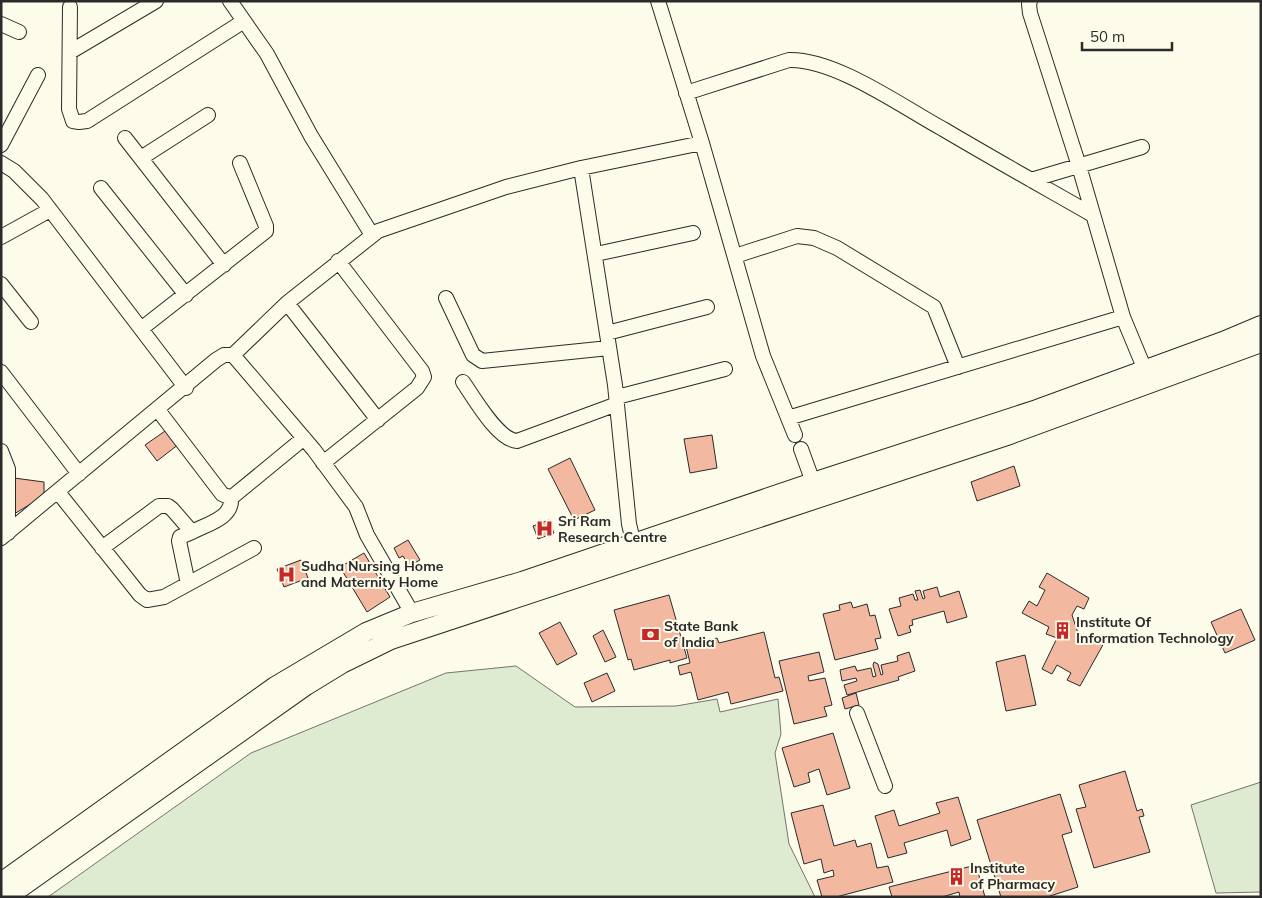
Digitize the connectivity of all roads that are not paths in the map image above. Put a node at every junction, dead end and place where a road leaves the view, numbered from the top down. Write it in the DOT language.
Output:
graph roads {
  1 [pos="156,1"];
  2 [pos="230,1"];
  3 [pos="658,1"];
  4 [pos="1030,1"];
  5 [pos="70,7"];
  6 [pos="244,21"];
  7 [pos="1,24"];
  8 [pos="19,32"];
  9 [pos="70,52"];
  10 [pos="38,75"];
  11 [pos="686,93"];
  12 [pos="208,115"];
  13 [pos="125,138"];
  14 [pos="702,142"];
  15 [pos="1,145"];
  16 [pos="1142,147"];
  17 [pos="141,158"];
  18 [pos="1,163"];
  19 [pos="240,163"];
  20 [pos="1079,166"];
  21 [pos="581,168"];
  22 [pos="1031,180"];
  23 [pos="101,188"];
  24 [pos="50,210"];
  25 [pos="1091,214"];
  26 [pos="694,233"];
  27 [pos="372,235"];
  28 [pos="1,237"];
  29 [pos="596,254"];
  30 [pos="735,256"];
  31 [pos="338,261"];
  32 [pos="224,265"];
  33 [pos="1,284"];
  34 [pos="186,295"];
  35 [pos="446,298"];
  36 [pos="287,303"];
  37 [pos="707,306"];
  38 [pos="1123,317"];
  39 [pos="31,322"];
  40 [pos="1261,325"];
  41 [pos="141,329"];
  42 [pos="607,333"];
  43 [pos="1261,343"];
  44 [pos="610,348"];
  45 [pos="233,355"];
  46 [pos="958,367"];
  47 [pos="725,369"];
  48 [pos="1145,370"];
  49 [pos="1,372"];
  50 [pos="463,382"];
  51 [pos="186,388"];
  52 [pos="617,400"];
  53 [pos="158,410"];
  54 [pos="788,418"];
  55 [pos="378,420"];
  56 [pos="795,435"];
  57 [pos="304,438"];
  58 [pos="801,449"];
  59 [pos="1,451"];
  60 [pos="323,463"];
  61 [pos="80,474"];
  62 [pos="813,482"];
  63 [pos="58,492"];
  64 [pos="231,498"];
  65 [pos="192,532"];
  66 [pos="4,536"];
  67 [pos="102,548"];
  68 [pos="254,548"];
  69 [pos="636,551"];
  70 [pos="188,584"];
  71 [pos="412,613"];
  72 [pos="857,713"];
  73 [pos="885,786"];
  74 [pos="1,882"];
  75 [pos="8,897"];
  1 -- 9 [label="street"];
  2 -- 6 [label="street"];
  3 -- 11 [label="street"];
  4 -- 20 [label="street"];
  5 -- 9 [label="street"];
  6 -- 9 [label="street"];
  6 -- 27 [label="street"];
  7 -- 8 [label="street"];
  10 -- 15 [label="street"];
  11 -- 14 [label="street"];
  11 -- 22 [label="street"];
  12 -- 17 [label="street"];
  13 -- 17 [label="street"];
  14 -- 21 [label="street"];
  14 -- 30 [label="street"];
  16 -- 20 [label="street"];
  17 -- 32 [label="street"];
  18 -- 24 [label="street"];
  19 -- 32 [label="street"];
  20 -- 22 [label="street"];
  20 -- 25 [label="street"];
  21 -- 27 [label="street"];
  21 -- 29 [label="street"];
  22 -- 25 [label="street"];
  23 -- 34 [label="street"];
  24 -- 28 [label="street"];
  24 -- 41 [label="street"];
  25 -- 38 [label="street"];
  26 -- 29 [label="street"];
  27 -- 31 [label="street"];
  29 -- 42 [label="street"];
  30 -- 46 [label="street"];
  30 -- 54 [label="street"];
  31 -- 36 [label="street"];
  31 -- 55 [label="street"];
  32 -- 34 [label="street"];
  33 -- 39 [label="street"];
  34 -- 41 [label="street"];
  35 -- 44 [label="street"];
  36 -- 45 [label="street"];
  36 -- 55 [label="street"];
  37 -- 42 [label="street"];
  38 -- 46 [label="street"];
  38 -- 48 [label="street"];
  40 -- 48 [label="main road"];
  41 -- 51 [label="street"];
  42 -- 44 [label="street"];
  43 -- 69 [label="main road"];
  44 -- 52 [label="street"];
  45 -- 51 [label="street"];
  45 -- 57 [label="street"];
  46 -- 54 [label="street"];
  47 -- 52 [label="street"];
  48 -- 62 [label="main road"];
  49 -- 61 [label="street"];
  50 -- 52 [label="street"];
  51 -- 53 [label="street"];
  52 -- 69 [label="street"];
  53 -- 61 [label="street"];
  53 -- 64 [label="street"];
  54 -- 56 [label="street"];
  55 -- 60 [label="street"];
  57 -- 60 [label="street"];
  57 -- 64 [label="street"];
  58 -- 62 [label="street"];
  59 -- 66 [label="street"];
  60 -- 71 [label="street"];
  61 -- 63 [label="street"];
  62 -- 69 [label="main road"];
  63 -- 66 [label="street"];
  63 -- 67 [label="street"];
  64 -- 65 [label="street"];
  65 -- 67 [label="street"];
  65 -- 70 [label="street"];
  67 -- 70 [label="street"];
  68 -- 70 [label="street"];
  69 -- 71 [label="main road"];
  69 -- 75 [label="main road"];
  71 -- 74 [label="main road"];
  72 -- 73 [label="street"];
}
